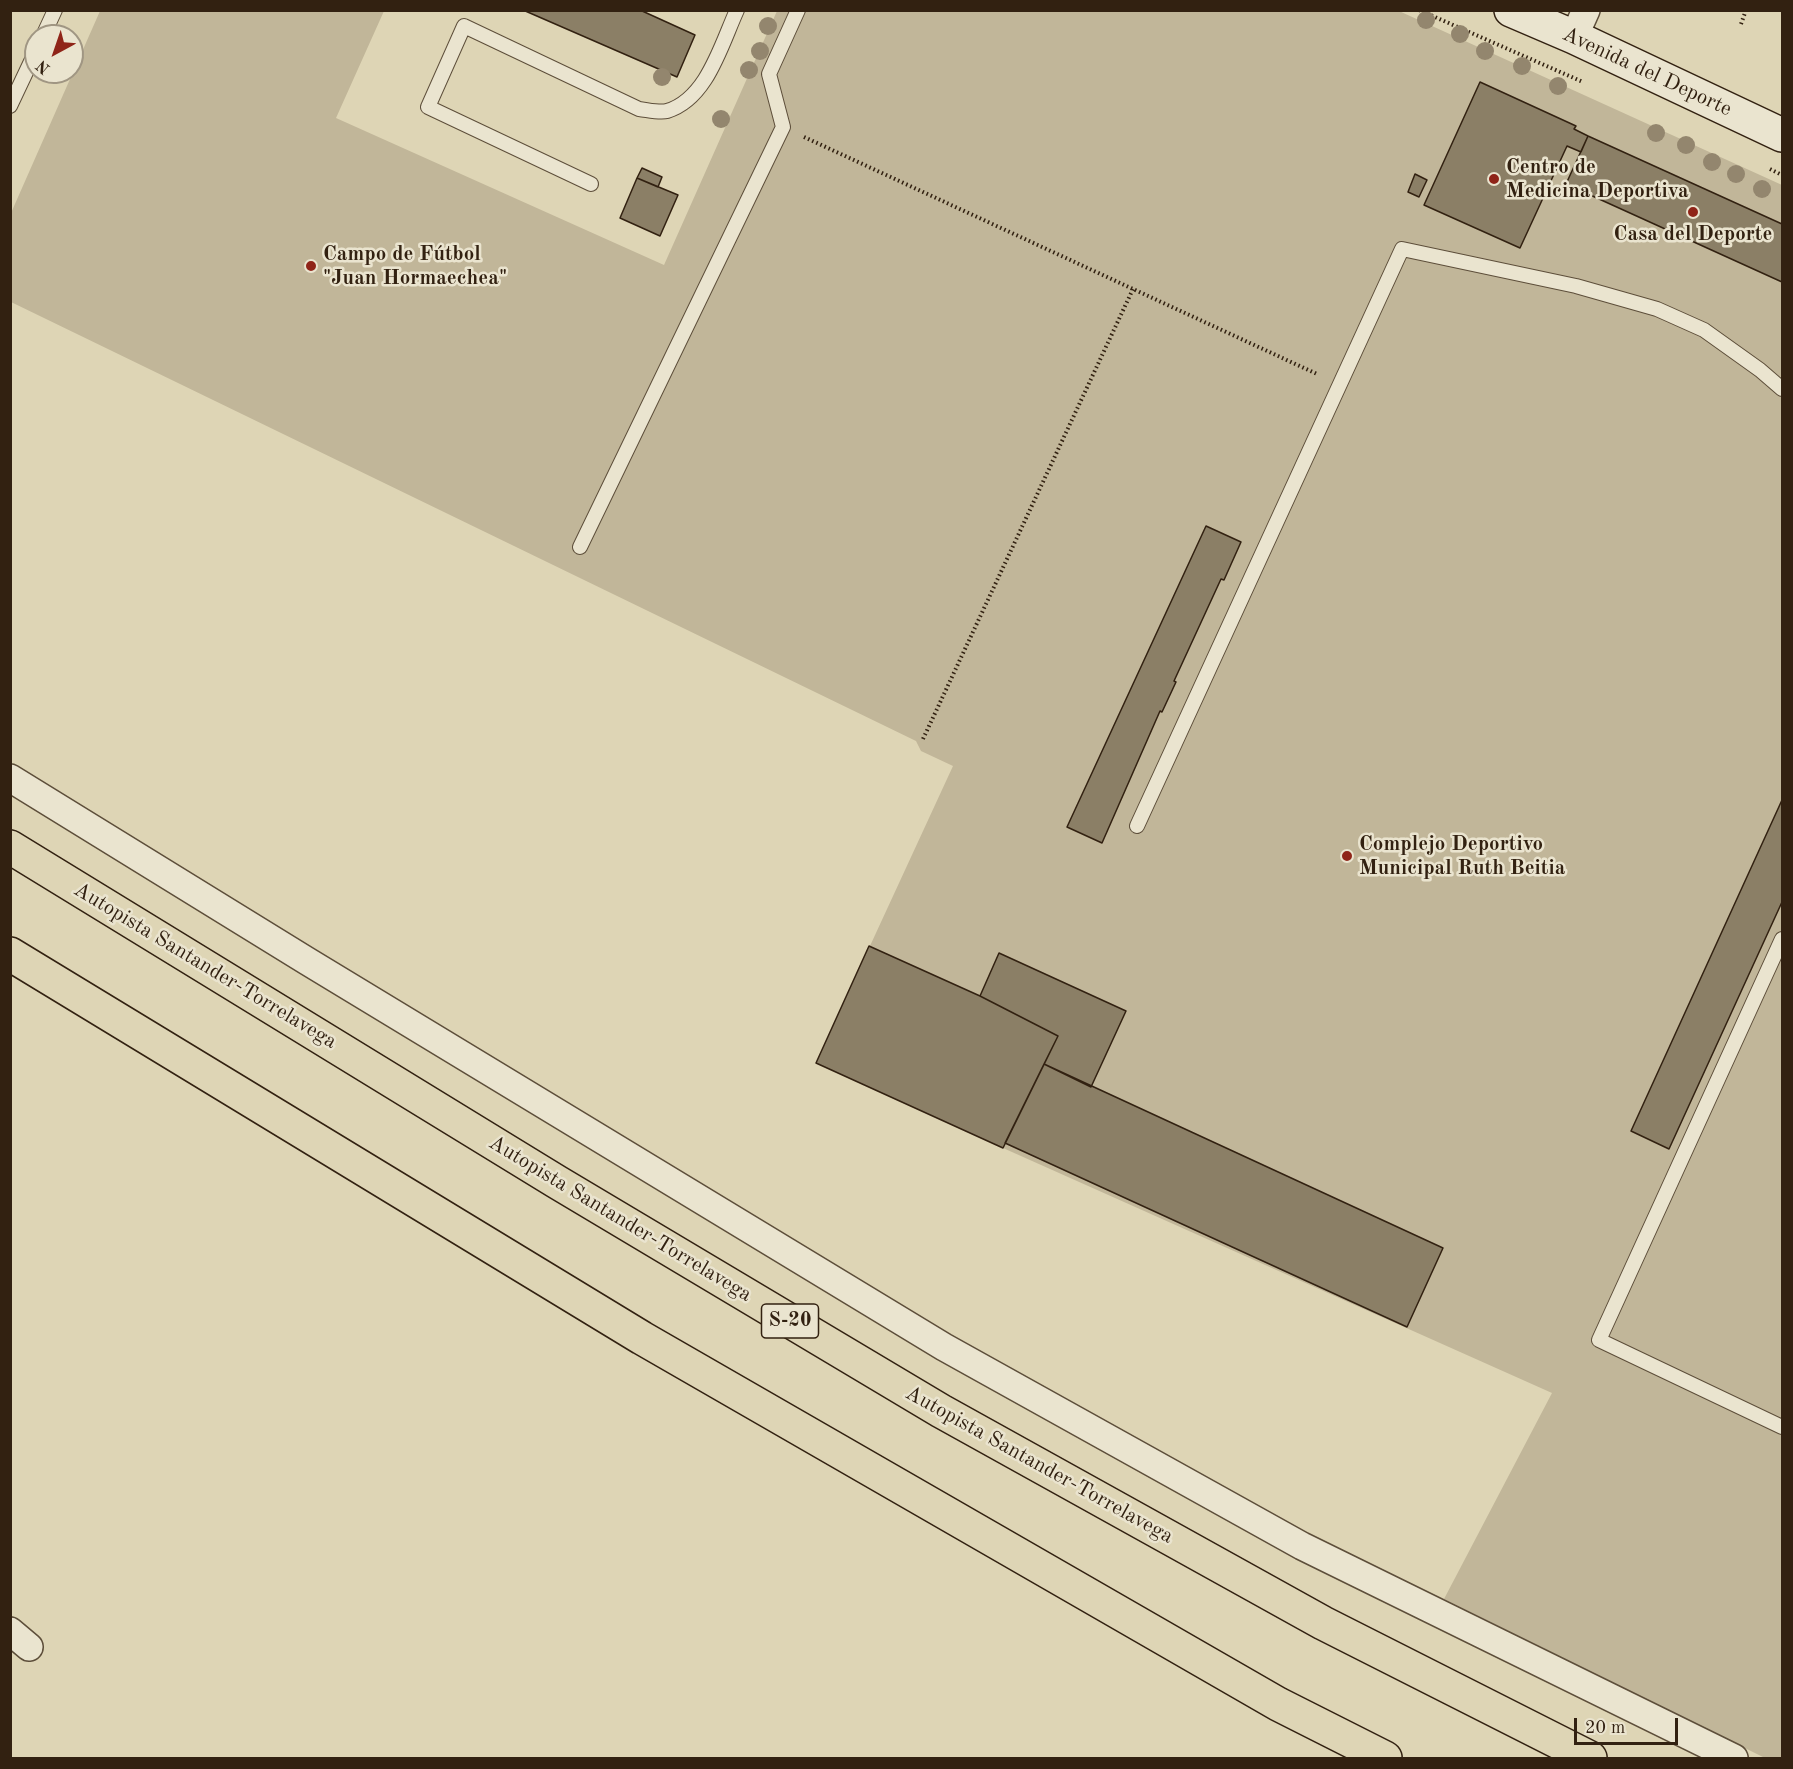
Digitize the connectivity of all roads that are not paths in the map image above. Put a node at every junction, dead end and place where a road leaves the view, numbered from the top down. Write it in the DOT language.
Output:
graph roads {
  1 [pos="55,10"];
  2 [pos="737,10"];
  3 [pos="798,10"];
  4 [pos="1511,10"];
  5 [pos="49,24"];
  6 [pos="1580,24"];
  7 [pos="24,76"];
  8 [pos="10,106"];
  9 [pos="1782,135"];
  10 [pos="591,184"];
  11 [pos="1782,389"];
  12 [pos="580,547"];
  13 [pos="10,778"];
  14 [pos="1137,826"];
  15 [pos="10,847"];
  16 [pos="1782,939"];
  17 [pos="10,954"];
  18 [pos="1782,1427"];
  19 [pos="1385,1758"];
  20 [pos="1590,1758"];
  21 [pos="1734,1758"];
  1 -- 5 [label="lane"];
  2 -- 10 [label="lane"];
  3 -- 12 [label="lane"];
  4 -- 6 [label="main road, Avenida del Deporte"];
  6 -- 9 [label="main road, Avenida del Deporte"];
  7 -- 8 [label="lane"];
  11 -- 14 [label="lane"];
  13 -- 21 [label="street"];
  15 -- 20 [label="highway, Autopista Santander-Torrelavega / S-20"];
  16 -- 18 [label="lane"];
  17 -- 19 [label="highway"];
}
